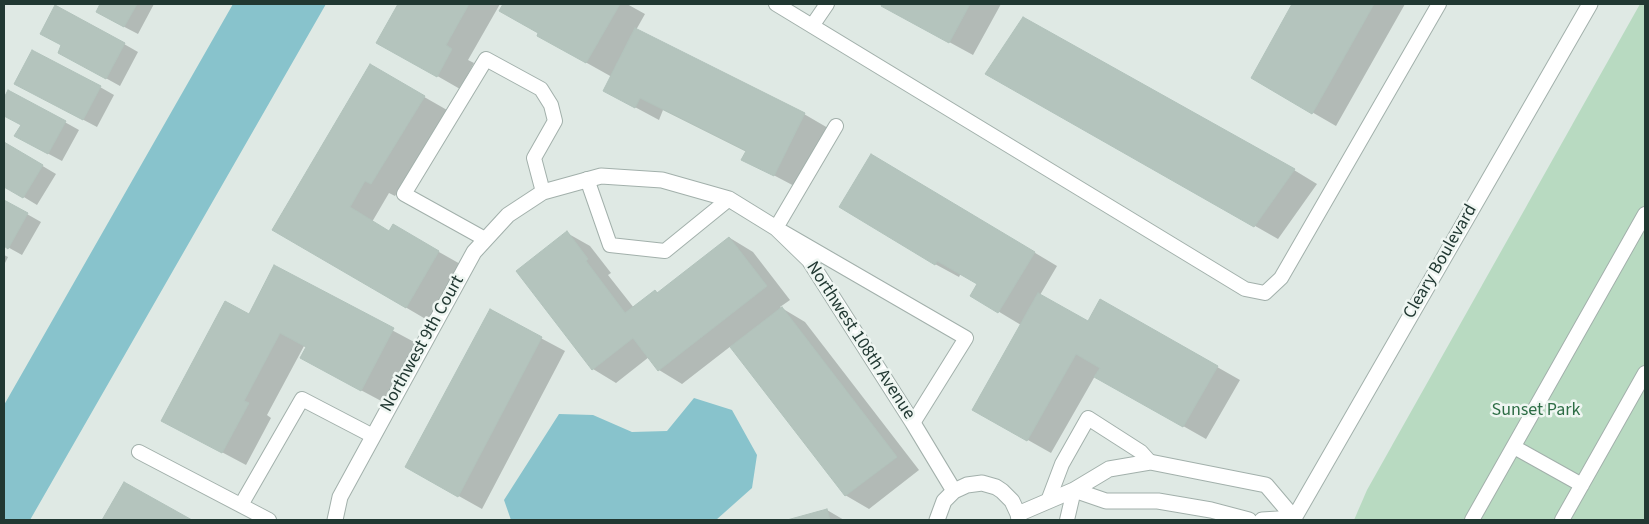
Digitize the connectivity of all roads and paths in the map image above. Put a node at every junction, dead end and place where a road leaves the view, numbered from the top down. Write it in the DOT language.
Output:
graph roads {
  1 [pos="776,4"];
  2 [pos="827,4"];
  3 [pos="1439,4"];
  4 [pos="1590,4"];
  5 [pos="812,26"];
  6 [pos="836,126"];
  7 [pos="587,179"];
  8 [pos="543,192"];
  9 [pos="729,199"];
  10 [pos="1645,214"];
  11 [pos="776,228"];
  12 [pos="485,239"];
  13 [pos="1645,373"];
  14 [pos="914,423"];
  15 [pos="373,436"];
  16 [pos="1514,447"];
  17 [pos="139,452"];
  18 [pos="1150,462"];
  19 [pos="1582,485"];
  20 [pos="1074,490"];
  21 [pos="954,491"];
  22 [pos="1048,501"];
  23 [pos="241,506"];
  24 [pos="1018,517"];
  25 [pos="1295,519"];
  26 [pos="269,520"];
  27 [pos="335,520"];
  28 [pos="937,520"];
  29 [pos="1067,520"];
  30 [pos="1249,520"];
  31 [pos="1262,520"];
  32 [pos="1472,520"];
  33 [pos="1562,520"];
  1 -- 5 [label="lane"];
  2 -- 5 [label="lane"];
  3 -- 5 [label="lane"];
  4 -- 25 [label="street, Cleary Boulevard"];
  6 -- 11 [label="lane"];
  7 -- 8 [label="street, Northwest 108th Avenue"];
  7 -- 9 [label="street, Northwest 108th Avenue"];
  7 -- 9 [label="lane"];
  8 -- 12 [label="street, Northwest 9th Court"];
  8 -- 12 [label="lane"];
  9 -- 11 [label="street, Northwest 108th Avenue"];
  10 -- 16 [label="lane"];
  11 -- 14 [label="street, Northwest 108th Avenue"];
  11 -- 14 [label="lane"];
  12 -- 15 [label="street, Northwest 9th Court"];
  13 -- 19 [label="lane"];
  14 -- 21 [label="street, Northwest 108th Avenue"];
  15 -- 23 [label="lane"];
  15 -- 27 [label="street, Northwest 9th Court"];
  16 -- 19 [label="lane"];
  16 -- 32 [label="lane"];
  17 -- 23 [label="lane"];
  18 -- 20 [label="street"];
  18 -- 22 [label="lane"];
  18 -- 25 [label="street"];
  19 -- 33 [label="lane"];
  20 -- 22 [label="street"];
  20 -- 29 [label="lane"];
  20 -- 30 [label="street"];
  21 -- 24 [label="street"];
  21 -- 28 [label="street"];
  22 -- 24 [label="street"];
  23 -- 26 [label="lane"];
  25 -- 31 [label="street"];
}
